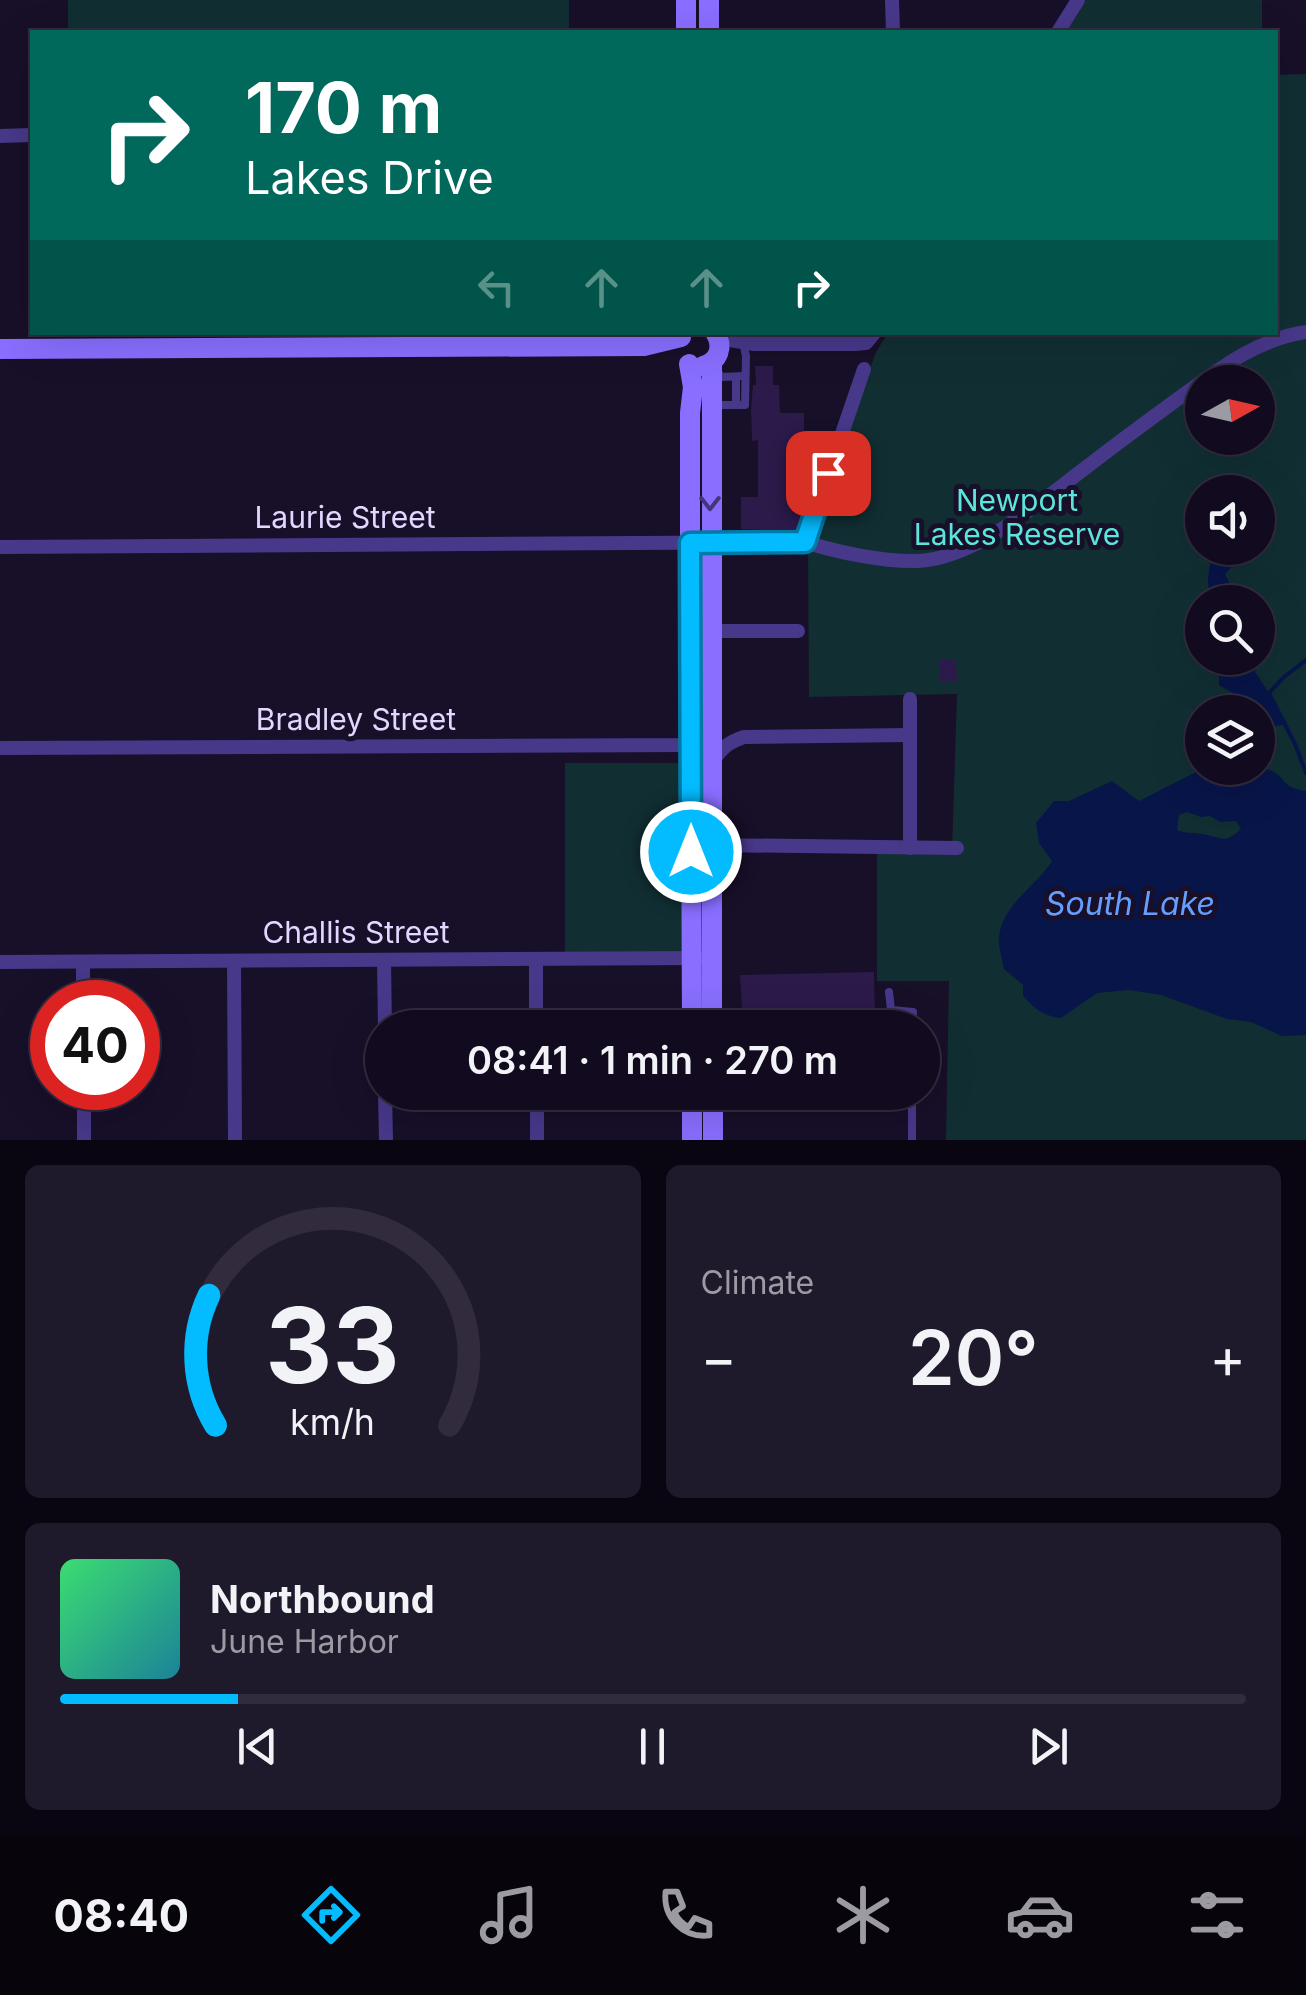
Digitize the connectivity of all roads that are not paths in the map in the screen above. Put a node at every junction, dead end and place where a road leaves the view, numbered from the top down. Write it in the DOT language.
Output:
graph roads {
  1 [pos="686,0"];
  2 [pos="709,0"];
  3 [pos="892,0"];
  4 [pos="1078,0"];
  5 [pos="686,30"];
  6 [pos="709,30"];
  7 [pos="892,30"];
  8 [pos="1059,30"];
  9 [pos="30,135"];
  10 [pos="0,136"];
  11 [pos="1306,332"];
  12 [pos="873,335"];
  13 [pos="340,340"];
  14 [pos="747,344"];
  15 [pos="684,347"];
  16 [pos="0,348"];
  17 [pos="715,349"];
  18 [pos="864,370"];
  19 [pos="740,376"];
  20 [pos="710,406"];
  21 [pos="805,542"];
  22 [pos="700,543"];
  23 [pos="0,546"];
  24 [pos="711,631"];
  25 [pos="798,631"];
  26 [pos="910,699"];
  27 [pos="910,734"];
  28 [pos="701,743"];
  29 [pos="0,748"];
  30 [pos="711,764"];
  31 [pos="712,845"];
  32 [pos="910,848"];
  33 [pos="956,848"];
  34 [pos="702,958"];
  35 [pos="536,959"];
  36 [pos="234,960"];
  37 [pos="384,960"];
  38 [pos="0,962"];
  39 [pos="83,962"];
  40 [pos="83,980"];
  41 [pos="889,992"];
  42 [pos="385,1010"];
  43 [pos="536,1010"];
  44 [pos="695,1010"];
  45 [pos="709,1010"];
  46 [pos="891,1010"];
  47 [pos="84,1110"];
  48 [pos="386,1110"];
  49 [pos="537,1110"];
  50 [pos="692,1110"];
  51 [pos="713,1110"];
  52 [pos="912,1110"];
  53 [pos="84,1140"];
  54 [pos="235,1140"];
  55 [pos="386,1140"];
  56 [pos="537,1140"];
  57 [pos="692,1140"];
  58 [pos="713,1140"];
  59 [pos="912,1140"];
  1 -- 5 [label="street"];
  2 -- 6 [label="street"];
  3 -- 7 [label="street"];
  4 -- 8 [label="street"];
  9 -- 10 [label="street"];
  11 -- 21 [label="street, Laurie Street"];
  12 -- 14 [label="street"];
  13 -- 15 [label="street"];
  13 -- 16 [label="street"];
  14 -- 17 [label="street"];
  14 -- 19 [label="lane"];
  15 -- 17 [label="street"];
  15 -- 22 [label="street"];
  17 -- 19 [label="lane"];
  17 -- 20 [label="street"];
  18 -- 21 [label="street"];
  19 -- 20 [label="lane"];
  20 -- 22 [label="street, one-way"];
  21 -- 22 [label="street, Laurie Street"];
  22 -- 23 [label="street, Laurie Street"];
  22 -- 24 [label="street"];
  22 -- 28 [label="street"];
  24 -- 25 [label="street"];
  24 -- 28 [label="street"];
  26 -- 27 [label="street"];
  27 -- 30 [label="street"];
  27 -- 32 [label="street"];
  28 -- 29 [label="street, Bradley Street"];
  28 -- 30 [label="street"];
  28 -- 34 [label="street"];
  30 -- 31 [label="street"];
  31 -- 32 [label="street"];
  31 -- 34 [label="street"];
  32 -- 33 [label="street"];
  34 -- 35 [label="street, Challis Street"];
  34 -- 44 [label="street"];
  34 -- 45 [label="street"];
  35 -- 37 [label="street, Challis Street"];
  35 -- 43 [label="street"];
  36 -- 37 [label="street, Challis Street"];
  36 -- 39 [label="street, Challis Street"];
  36 -- 54 [label="street"];
  37 -- 42 [label="street"];
  38 -- 39 [label="street, Challis Street"];
  39 -- 40 [label="street"];
  41 -- 46 [label="lane"];
  47 -- 53 [label="street"];
  48 -- 55 [label="street"];
  49 -- 56 [label="street"];
  50 -- 57 [label="street"];
  51 -- 58 [label="street"];
  52 -- 59 [label="lane"];
}
